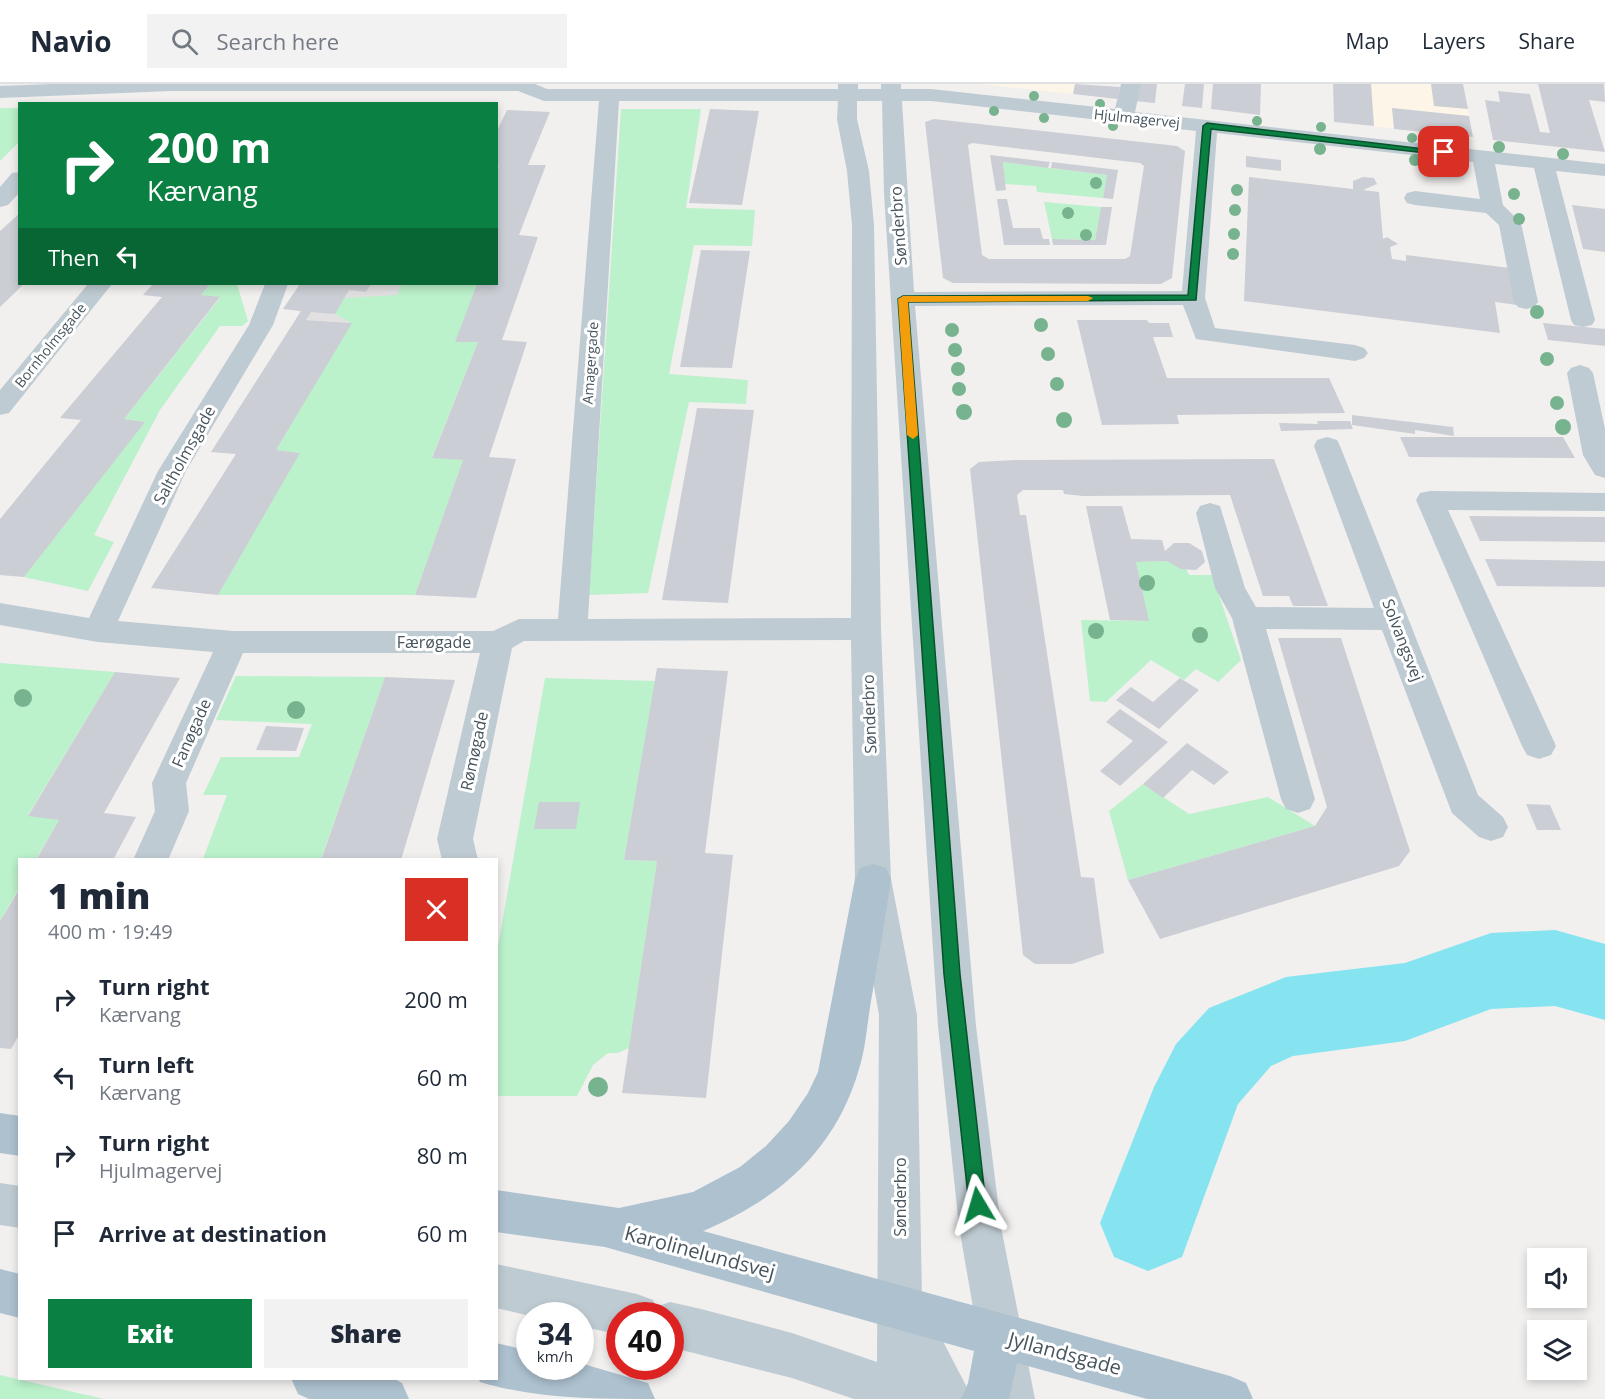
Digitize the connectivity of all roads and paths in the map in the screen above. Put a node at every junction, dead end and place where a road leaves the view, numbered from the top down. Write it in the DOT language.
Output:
graph roads {
  1 [pos="1131,84"];
  2 [pos="240,85"];
  3 [pos="847,90"];
  4 [pos="891,90"];
  5 [pos="0,92"];
  6 [pos="995,93"];
  7 [pos="93,96"];
  8 [pos="609,96"];
  9 [pos="229,102"];
  10 [pos="1124,117"];
  11 [pos="1207,126"];
  12 [pos="1483,156"];
  13 [pos="1543,163"];
  14 [pos="1605,170"];
  15 [pos="18,180"];
  16 [pos="1415,198"];
  17 [pos="0,200"];
  18 [pos="1492,207"];
  19 [pos="99,285"];
  20 [pos="276,285"];
  21 [pos="1193,298"];
  22 [pos="903,299"];
  23 [pos="1526,302"];
  24 [pos="1583,320"];
  25 [pos="1355,353"];
  26 [pos="1580,373"];
  27 [pos="0,407"];
  28 [pos="1327,446"];
  29 [pos="1605,468"];
  30 [pos="1605,502"];
  31 [pos="1210,513"];
  32 [pos="0,614"];
  33 [pos="1247,618"];
  34 [pos="1395,619"];
  35 [pos="866,629"];
  36 [pos="572,630"];
  37 [pos="98,631"];
  38 [pos="232,642"];
  39 [pos="498,642"];
  40 [pos="1539,747"];
  41 [pos="1298,800"];
  42 [pos="1491,827"];
  43 [pos="151,858"];
  44 [pos="460,858"];
  45 [pos="873,879"];
  46 [pos="0,1133"];
  47 [pos="18,1136"];
  48 [pos="0,1204"];
  49 [pos="18,1207"];
  50 [pos="498,1211"];
  51 [pos="605,1226"];
  52 [pos="498,1286"];
  53 [pos="0,1289"];
  54 [pos="18,1290"];
  55 [pos="18,1295"];
  56 [pos="900,1307"];
  57 [pos="606,1309"];
  58 [pos="684,1328"];
  59 [pos="1000,1335"];
  60 [pos="498,1366"];
  61 [pos="321,1380"];
  62 [pos="903,1398"];
  63 [pos="386,1399"];
  64 [pos="632,1399"];
  65 [pos="951,1399"];
  66 [pos="984,1399"];
  67 [pos="1012,1399"];
  68 [pos="1230,1399"];
  1 -- 10 [label="street"];
  2 -- 7 [label="street, Hjulmagervej"];
  2 -- 8 [label="street, Hjulmagervej"];
  2 -- 9 [label="street"];
  3 -- 4 [label="street, Hjulmagervej"];
  3 -- 8 [label="street, Hjulmagervej"];
  3 -- 35 [label="street, Sønderbro"];
  4 -- 6 [label="street, Hjulmagervej"];
  4 -- 22 [label="street, Sønderbro"];
  5 -- 7 [label="street, Hjulmagervej"];
  6 -- 10 [label="street, Hjulmagervej"];
  8 -- 36 [label="street, Amagergade"];
  10 -- 11 [label="street, Hjulmagervej"];
  11 -- 12 [label="street, Hjulmagervej"];
  11 -- 21 [label="street"];
  12 -- 13 [label="street, Hjulmagervej"];
  12 -- 18 [label="street"];
  13 -- 14 [label="street, Hjulmagervej"];
  13 -- 24 [label="street"];
  15 -- 17 [label="street"];
  16 -- 18 [label="street"];
  18 -- 23 [label="street"];
  19 -- 27 [label="street, Bornholmsgade"];
  20 -- 37 [label="street, Saltholmsgade"];
  21 -- 22 [label="street"];
  21 -- 25 [label="street"];
  22 -- 59 [label="street, Sønderbro"];
  26 -- 29 [label="street"];
  28 -- 34 [label="street, Solvangsvej"];
  30 -- 40 [label="street"];
  31 -- 33 [label="street"];
  32 -- 37 [label="street, Færøgade"];
  33 -- 34 [label="street"];
  33 -- 41 [label="street"];
  34 -- 42 [label="street, Solvangsvej"];
  35 -- 36 [label="street, Færøgade"];
  35 -- 45 [label="street, Sønderbro"];
  36 -- 39 [label="street, Færøgade"];
  37 -- 38 [label="street, Færøgade"];
  38 -- 39 [label="street, Færøgade"];
  38 -- 43 [label="street, Fanøgade"];
  39 -- 44 [label="street, Rømøgade"];
  45 -- 51 [label="main road"];
  45 -- 56 [label="street, Sønderbro"];
  46 -- 47 [label="main road"];
  48 -- 49 [label="street"];
  50 -- 51 [label="main road, Karolinelundsvej"];
  51 -- 56 [label="main road, Karolinelundsvej"];
  52 -- 57 [label="street"];
  53 -- 54 [label="main road"];
  53 -- 55 [label="main road"];
  56 -- 59 [label="main road, Jyllandsgade"];
  56 -- 62 [label="street, Sønderbro"];
  56 -- 65 [label="street"];
  58 -- 62 [label="street"];
  59 -- 66 [label="main road"];
  59 -- 67 [label="street, Sønderbro"];
  59 -- 68 [label="main road, Jyllandsgade"];
  60 -- 64 [label="main road"];
  61 -- 63 [label="main road"];
}
